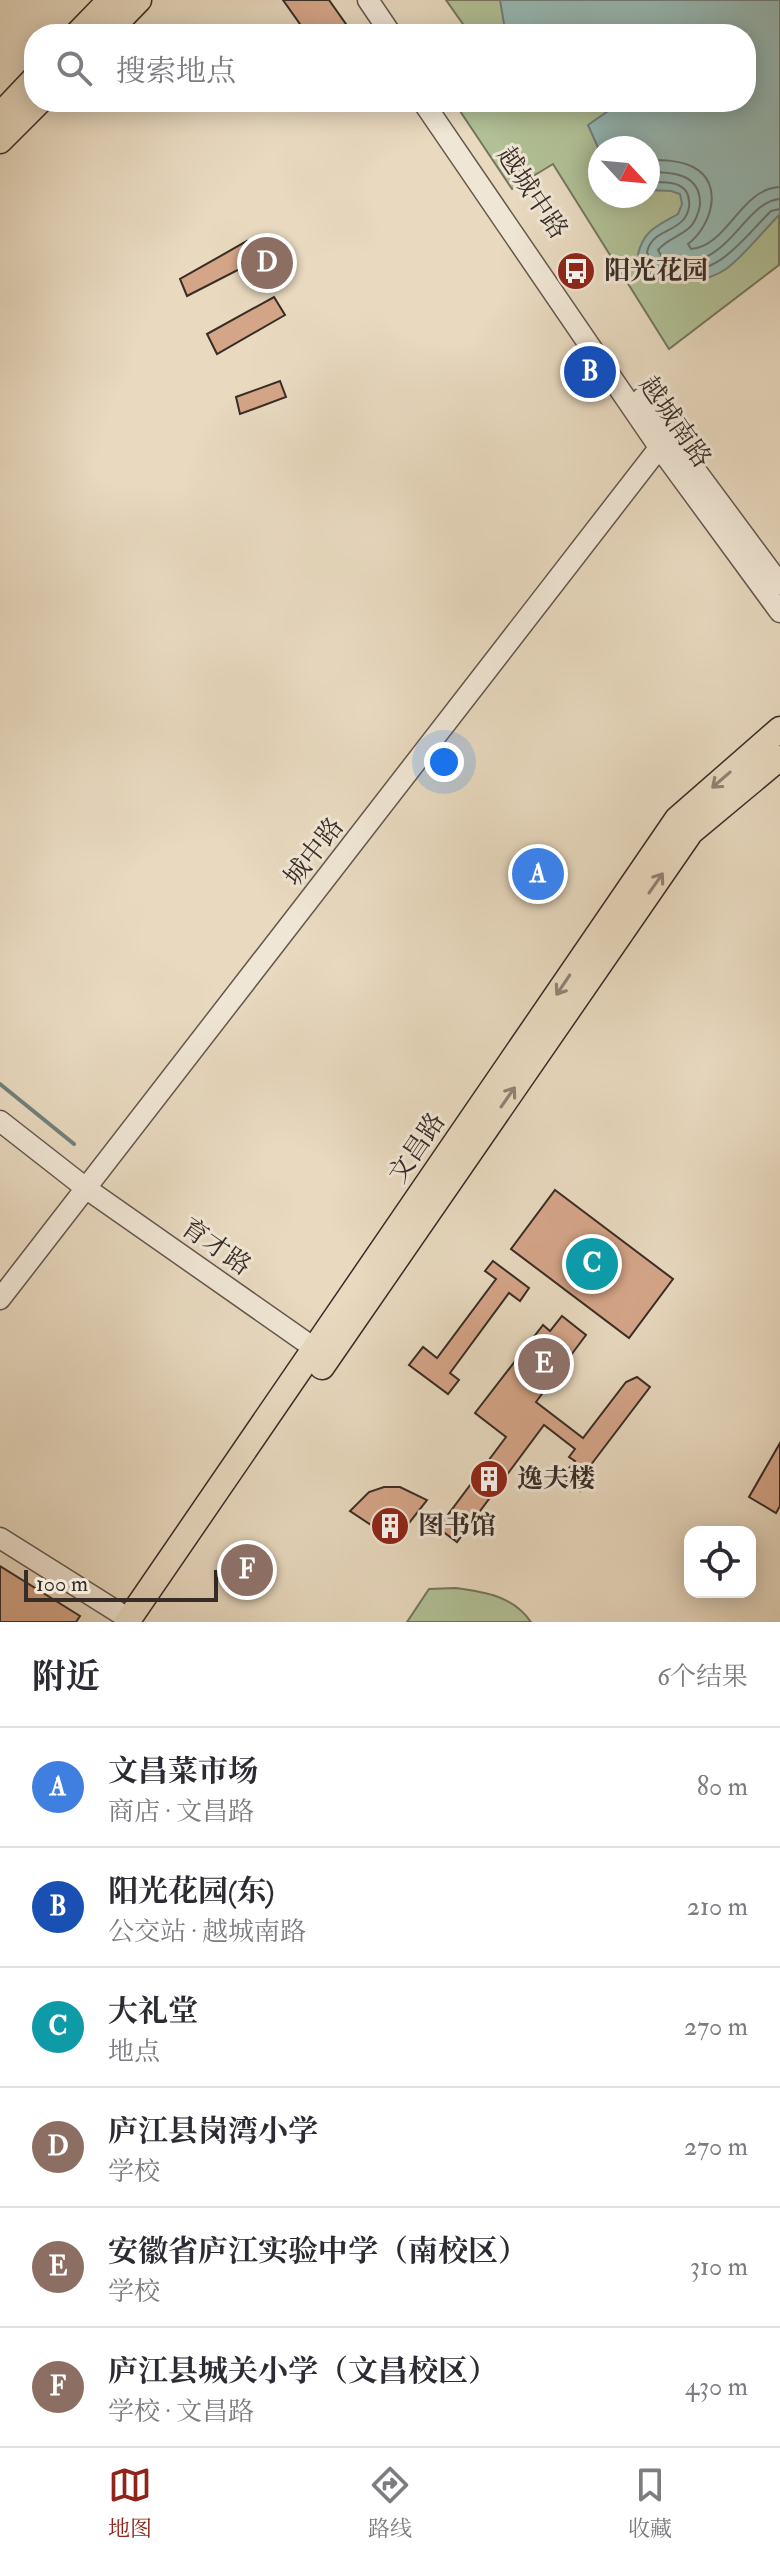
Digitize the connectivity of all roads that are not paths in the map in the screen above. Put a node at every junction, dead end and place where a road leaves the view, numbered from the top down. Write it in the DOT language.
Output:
graph roads {
  1 [pos="110,0"];
  2 [pos="139,0"];
  3 [pos="352,0"];
  4 [pos="368,0"];
  5 [pos="87,24"];
  6 [pos="116,24"];
  7 [pos="369,24"];
  8 [pos="384,24"];
  9 [pos="24,90"];
  10 [pos="29,112"];
  11 [pos="430,112"];
  12 [pos="445,112"];
  13 [pos="0,115"];
  14 [pos="0,141"];
  15 [pos="664,441"];
  16 [pos="780,584"];
  17 [pos="780,612"];
  18 [pos="780,729"];
  19 [pos="780,758"];
  20 [pos="0,1121"];
  21 [pos="87,1189"];
  22 [pos="0,1299"];
  23 [pos="314,1348"];
  24 [pos="0,1538"];
  25 [pos="133,1621"];
  1 -- 5 [label="main road"];
  2 -- 6 [label="main road"];
  3 -- 7 [label="street"];
  4 -- 8 [label="street"];
  9 -- 13 [label="main road"];
  10 -- 14 [label="main road"];
  11 -- 15 [label="street, 越城南路"];
  12 -- 15 [label="street, 越城中路"];
  15 -- 16 [label="street, 越城中路"];
  15 -- 17 [label="street, 越城南路"];
  15 -- 21 [label="street, 城中路"];
  18 -- 23 [label="main road, 文昌路, one-way"];
  25 -- 19 [label="main road, 文昌路, one-way"];
  20 -- 21 [label="street, 育才路"];
  21 -- 22 [label="street, 城中路"];
  21 -- 23 [label="street, 育才路"];
  23 -- 25 [label="main road, 文昌路"];
  24 -- 25 [label="street"];
}
